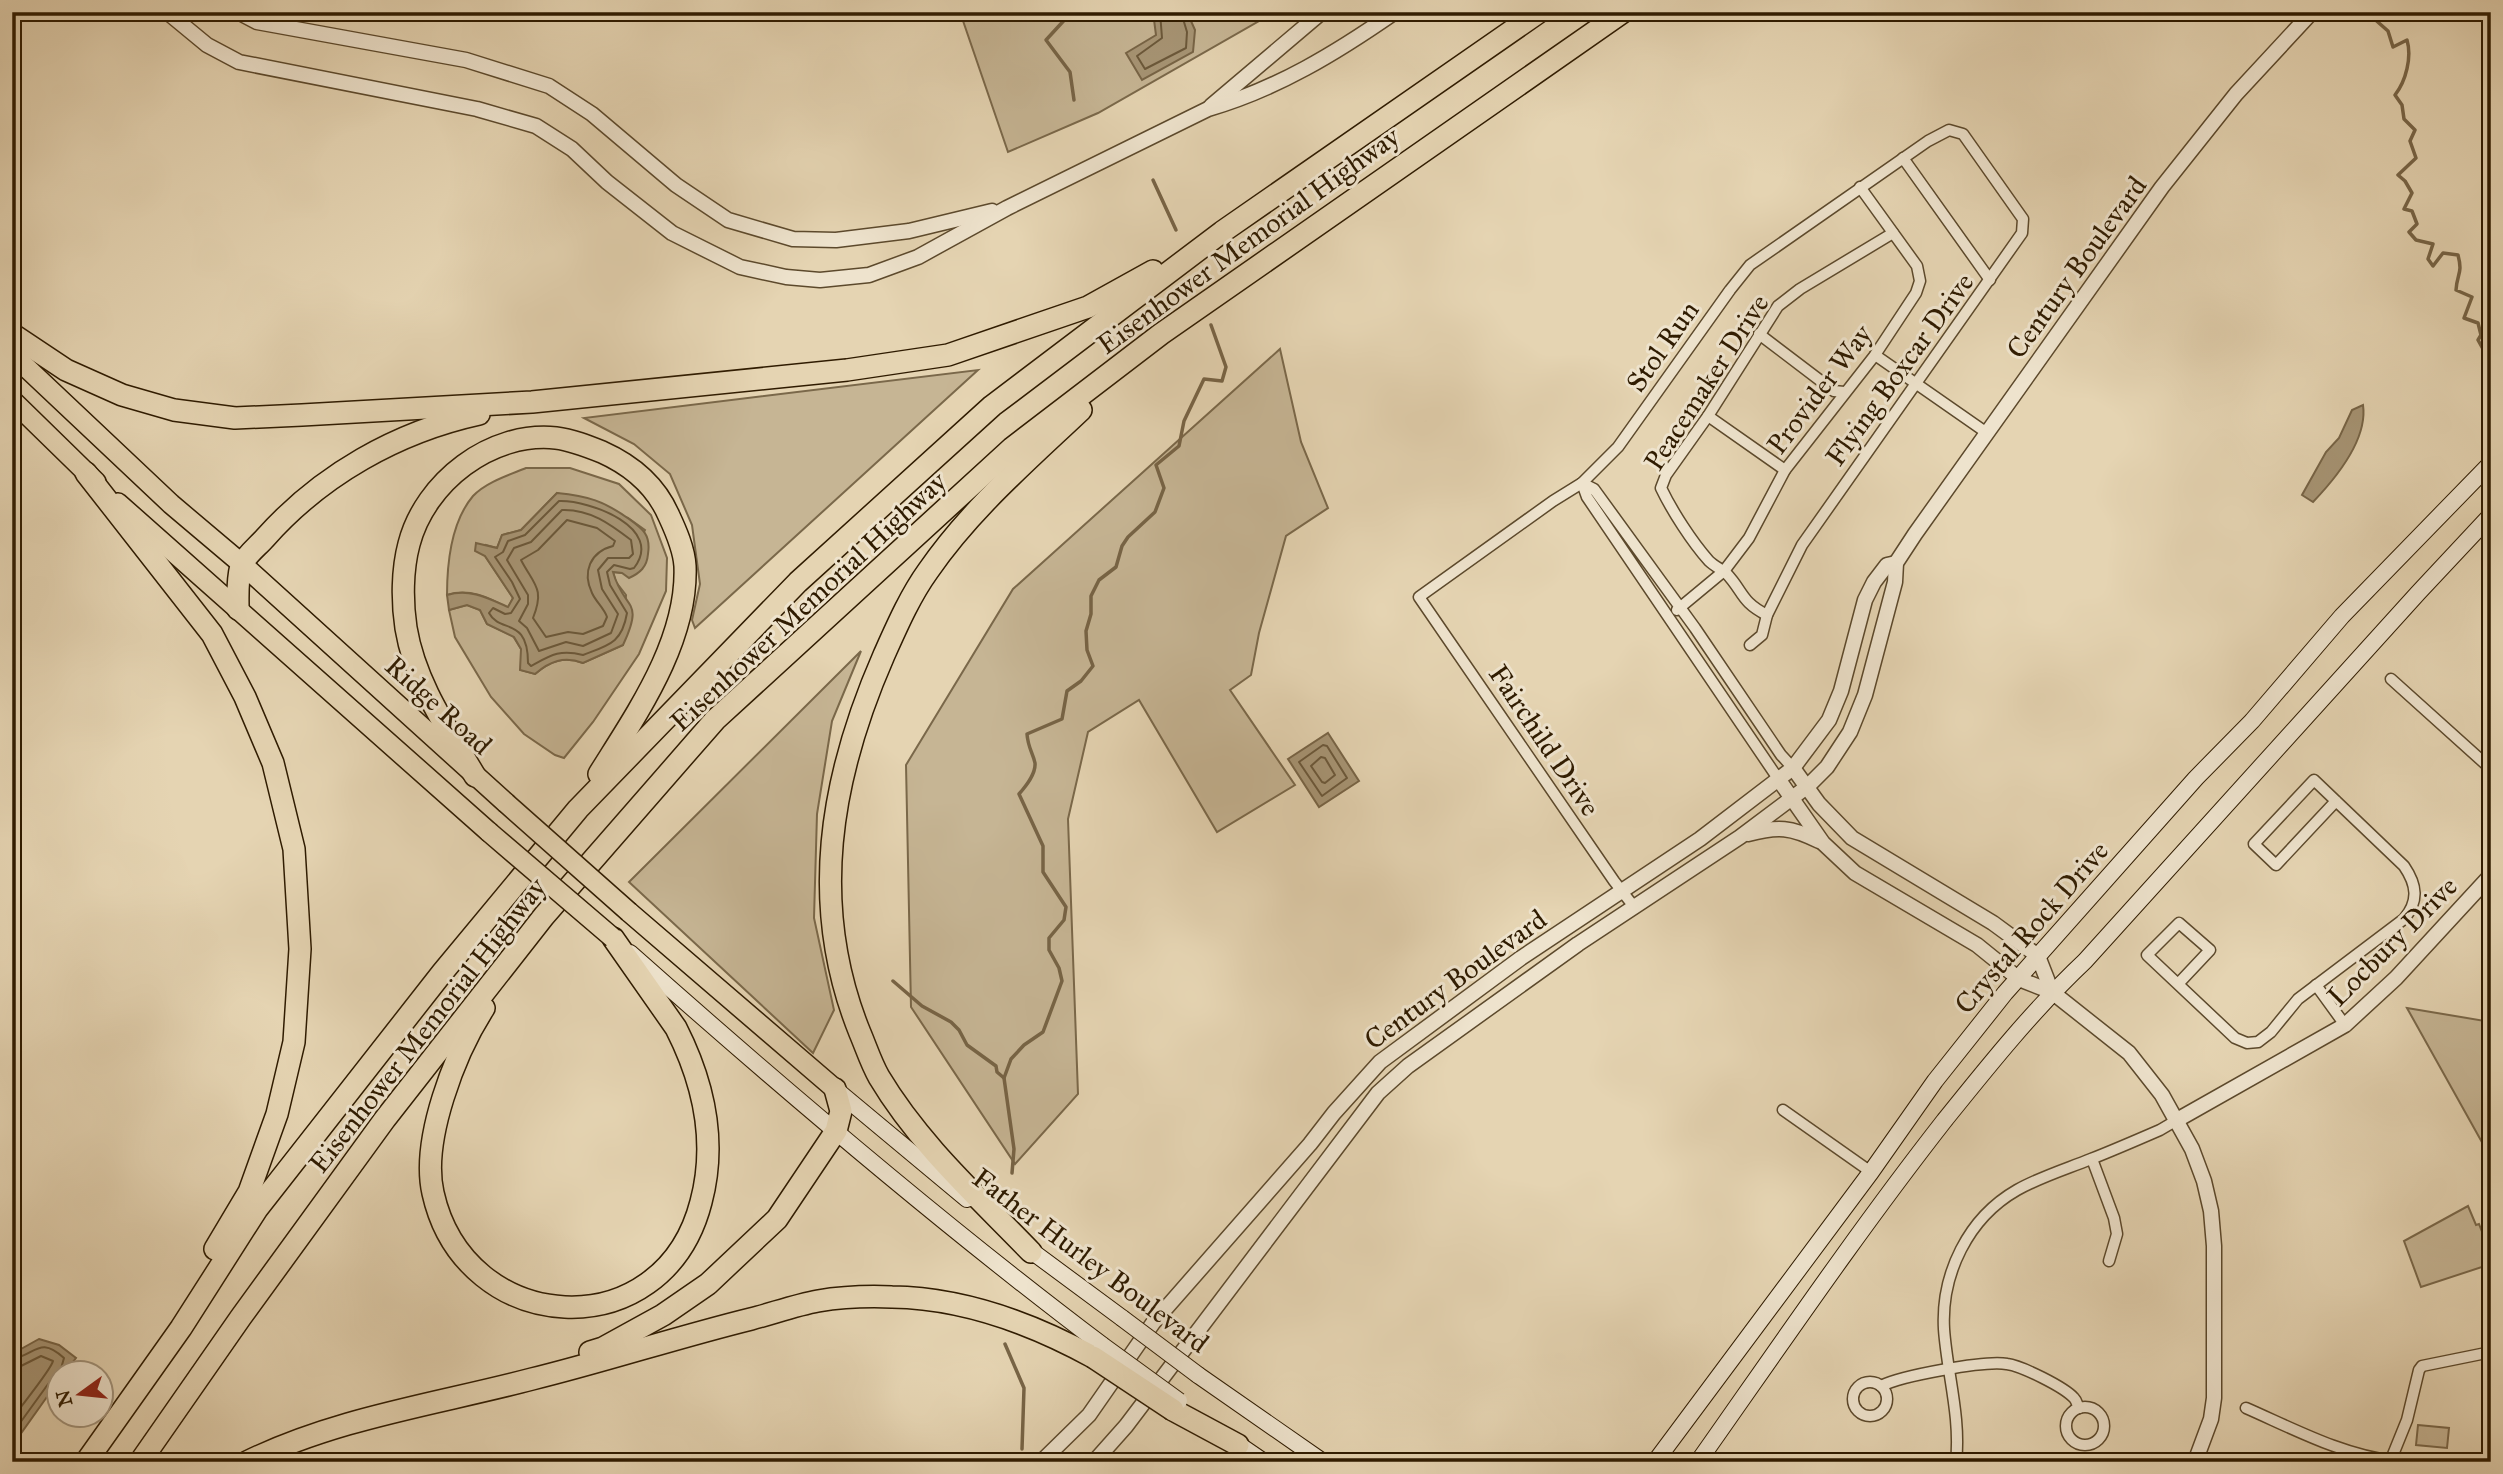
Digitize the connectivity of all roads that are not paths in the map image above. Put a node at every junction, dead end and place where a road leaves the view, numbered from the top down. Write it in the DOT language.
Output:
graph roads {
  1 [pos="167,12"];
  2 [pos="239,12"];
  3 [pos="1322,12"];
  4 [pos="1395,12"];
  5 [pos="1539,12"];
  6 [pos="1623,12"];
  7 [pos="2312,12"];
  8 [pos="1208,109"];
  9 [pos="1949,130"];
  10 [pos="1903,158"];
  11 [pos="1860,187"];
  12 [pos="1007,208"];
  13 [pos="1222,232"];
  14 [pos="1893,233"];
  15 [pos="1990,280"];
  16 [pos="12,334"];
  17 [pos="1161,334"];
  18 [pos="1759,334"];
  19 [pos="12,354"];
  20 [pos="1875,355"];
  21 [pos="1916,383"];
  22 [pos="1844,392"];
  23 [pos="12,400"];
  24 [pos="533,402"];
  25 [pos="1709,416"];
  26 [pos="1987,433"];
  27 [pos="2491,463"];
  28 [pos="1785,470"];
  29 [pos="86,473"];
  30 [pos="1583,483"];
  31 [pos="2491,515"];
  32 [pos="1896,563"];
  33 [pos="242,564"];
  34 [pos="1724,571"];
  35 [pos="1419,597"];
  36 [pos="1679,607"];
  37 [pos="238,609"];
  38 [pos="1768,615"];
  39 [pos="1670,617"];
  40 [pos="1750,645"];
  41 [pos="2391,679"];
  42 [pos="1793,768"];
  43 [pos="2491,769"];
  44 [pos="475,776"];
  45 [pos="1779,780"];
  46 [pos="1808,786"];
  47 [pos="1791,800"];
  48 [pos="2336,800"];
  49 [pos="578,808"];
  50 [pos="1740,836"];
  51 [pos="1823,843"];
  52 [pos="2491,875"];
  53 [pos="1621,892"];
  54 [pos="1635,908"];
  55 [pos="544,916"];
  56 [pos="613,938"];
  57 [pos="2038,956"];
  58 [pos="2019,979"];
  59 [pos="2178,984"];
  60 [pos="2316,985"];
  61 [pos="2052,992"];
  62 [pos="2345,1025"];
  63 [pos="835,1088"];
  64 [pos="1783,1110"];
  65 [pos="2177,1120"];
  66 [pos="836,1131"];
  67 [pos="2092,1159"];
  68 [pos="1871,1172"];
  69 [pos="1031,1252"];
  70 [pos="2109,1261"];
  71 [pos="1097,1351"];
  72 [pos="2491,1352"];
  73 [pos="1949,1369"];
  74 [pos="1881,1386"];
  75 [pos="472,1392"];
  76 [pos="126,1405"];
  77 [pos="2079,1408"];
  78 [pos="2246,1408"];
  79 [pos="2491,1430"];
  80 [pos="1238,1446"];
  81 [pos="2390,1461"];
  82 [pos="86,1462"];
  83 [pos="140,1462"];
  84 [pos="247,1462"];
  85 [pos="1041,1462"];
  86 [pos="1094,1462"];
  87 [pos="1264,1462"];
  88 [pos="1323,1462"];
  89 [pos="1655,1462"];
  90 [pos="1698,1462"];
  91 [pos="1956,1462"];
  92 [pos="2196,1462"];
  93 [pos="2396,1462"];
  94 [pos="2486,1462"];
  1 -- 12 [label="street"];
  2 -- 12 [label="street"];
  3 -- 8 [label="street"];
  4 -- 8 [label="street"];
  5 -- 13 [label="highway, Eisenhower Memorial Highway"];
  6 -- 17 [label="highway, Eisenhower Memorial Highway"];
  7 -- 26 [label="street, Century Boulevard"];
  8 -- 12 [label="street"];
  9 -- 10 [label="street, Stol Run"];
  9 -- 15 [label="street, Flying Boxcar Drive"];
  10 -- 11 [label="street, Stol Run"];
  10 -- 15 [label="street"];
  11 -- 14 [label="street, Provider Way"];
  11 -- 30 [label="street, Stol Run"];
  13 -- 24 [label="highway"];
  13 -- 49 [label="highway, Eisenhower Memorial Highway"];
  14 -- 18 [label="street, Peacemaker Drive"];
  14 -- 20 [label="street, Provider Way"];
  15 -- 21 [label="street, Flying Boxcar Drive"];
  16 -- 24 [label="highway"];
  17 -- 55 [label="highway, Eisenhower Memorial Highway"];
  17 -- 69 [label="highway"];
  18 -- 22 [label="street"];
  18 -- 25 [label="street, Peacemaker Drive"];
  19 -- 33 [label="highway, Ridge Road"];
  20 -- 21 [label="street"];
  20 -- 22 [label="street, Provider Way"];
  21 -- 26 [label="street"];
  21 -- 38 [label="street, Flying Boxcar Drive"];
  22 -- 28 [label="street, Provider Way"];
  23 -- 29 [label="highway"];
  24 -- 33 [label="highway"];
  25 -- 28 [label="street"];
  25 -- 34 [label="street, Peacemaker Drive"];
  26 -- 32 [label="street, Century Boulevard"];
  27 -- 57 [label="main road, Crystal Rock Drive"];
  28 -- 34 [label="street, Provider Way"];
  29 -- 37 [label="highway"];
  29 -- 76 [label="highway"];
  30 -- 35 [label="street, Stol Run"];
  30 -- 36 [label="street"];
  30 -- 39 [label="street"];
  31 -- 61 [label="main road, Crystal Rock Drive"];
  32 -- 42 [label="street, Century Boulevard"];
  32 -- 46 [label="street, Century Boulevard"];
  33 -- 37 [label="highway"];
  33 -- 44 [label="highway, Ridge Road"];
  34 -- 36 [label="street, Provider Way"];
  34 -- 38 [label="street, Peacemaker Drive"];
  35 -- 53 [label="street, Fairchild Drive"];
  36 -- 39 [label="street, Provider Way"];
  36 -- 42 [label="street"];
  37 -- 56 [label="highway, bridge"];
  38 -- 40 [label="street, Flying Boxcar Drive"];
  39 -- 45 [label="street"];
  41 -- 43 [label="street"];
  42 -- 45 [label="street, Century Boulevard"];
  42 -- 46 [label="street"];
  44 -- 49 [label="highway"];
  44 -- 63 [label="highway, Ridge Road, bridge"];
  45 -- 47 [label="street"];
  45 -- 53 [label="street, Century Boulevard"];
  46 -- 47 [label="street, Century Boulevard"];
  46 -- 57 [label="street"];
  47 -- 50 [label="street, Century Boulevard"];
  47 -- 51 [label="street"];
  48 -- 48 [label="street"];
  48 -- 60 [label="street"];
  49 -- 76 [label="highway, Eisenhower Memorial Highway"];
  50 -- 51 [label="street"];
  50 -- 54 [label="street, Century Boulevard"];
  51 -- 58 [label="street"];
  52 -- 62 [label="street, Locbury Drive"];
  53 -- 54 [label="street, Fairchild Drive"];
  53 -- 85 [label="street, Century Boulevard"];
  54 -- 86 [label="street, Century Boulevard"];
  55 -- 56 [label="highway"];
  55 -- 83 [label="highway, Eisenhower Memorial Highway"];
  56 -- 66 [label="main road"];
  57 -- 58 [label="main road, Crystal Rock Drive"];
  57 -- 61 [label="street"];
  58 -- 61 [label="street"];
  58 -- 68 [label="main road, Crystal Rock Drive"];
  59 -- 59 [label="street"];
  59 -- 60 [label="street"];
  60 -- 62 [label="street"];
  61 -- 65 [label="street"];
  61 -- 90 [label="main road, Crystal Rock Drive"];
  62 -- 65 [label="street, Locbury Drive"];
  63 -- 66 [label="highway"];
  63 -- 69 [label="main road, Father Hurley Boulevard"];
  64 -- 68 [label="street"];
  65 -- 67 [label="street"];
  65 -- 92 [label="street"];
  66 -- 71 [label="main road, Father Hurley Boulevard"];
  66 -- 75 [label="highway"];
  67 -- 70 [label="street"];
  67 -- 73 [label="street"];
  68 -- 89 [label="main road, Crystal Rock Drive"];
  69 -- 88 [label="main road, Father Hurley Boulevard, bridge"];
  71 -- 75 [label="highway"];
  71 -- 80 [label="highway, bridge"];
  72 -- 81 [label="street"];
  73 -- 74 [label="street"];
  73 -- 77 [label="street"];
  73 -- 91 [label="street"];
  75 -- 84 [label="highway"];
  76 -- 82 [label="highway, Eisenhower Memorial Highway"];
  78 -- 81 [label="street"];
  79 -- 94 [label="street"];
  80 -- 87 [label="main road"];
  81 -- 93 [label="street"];
}
